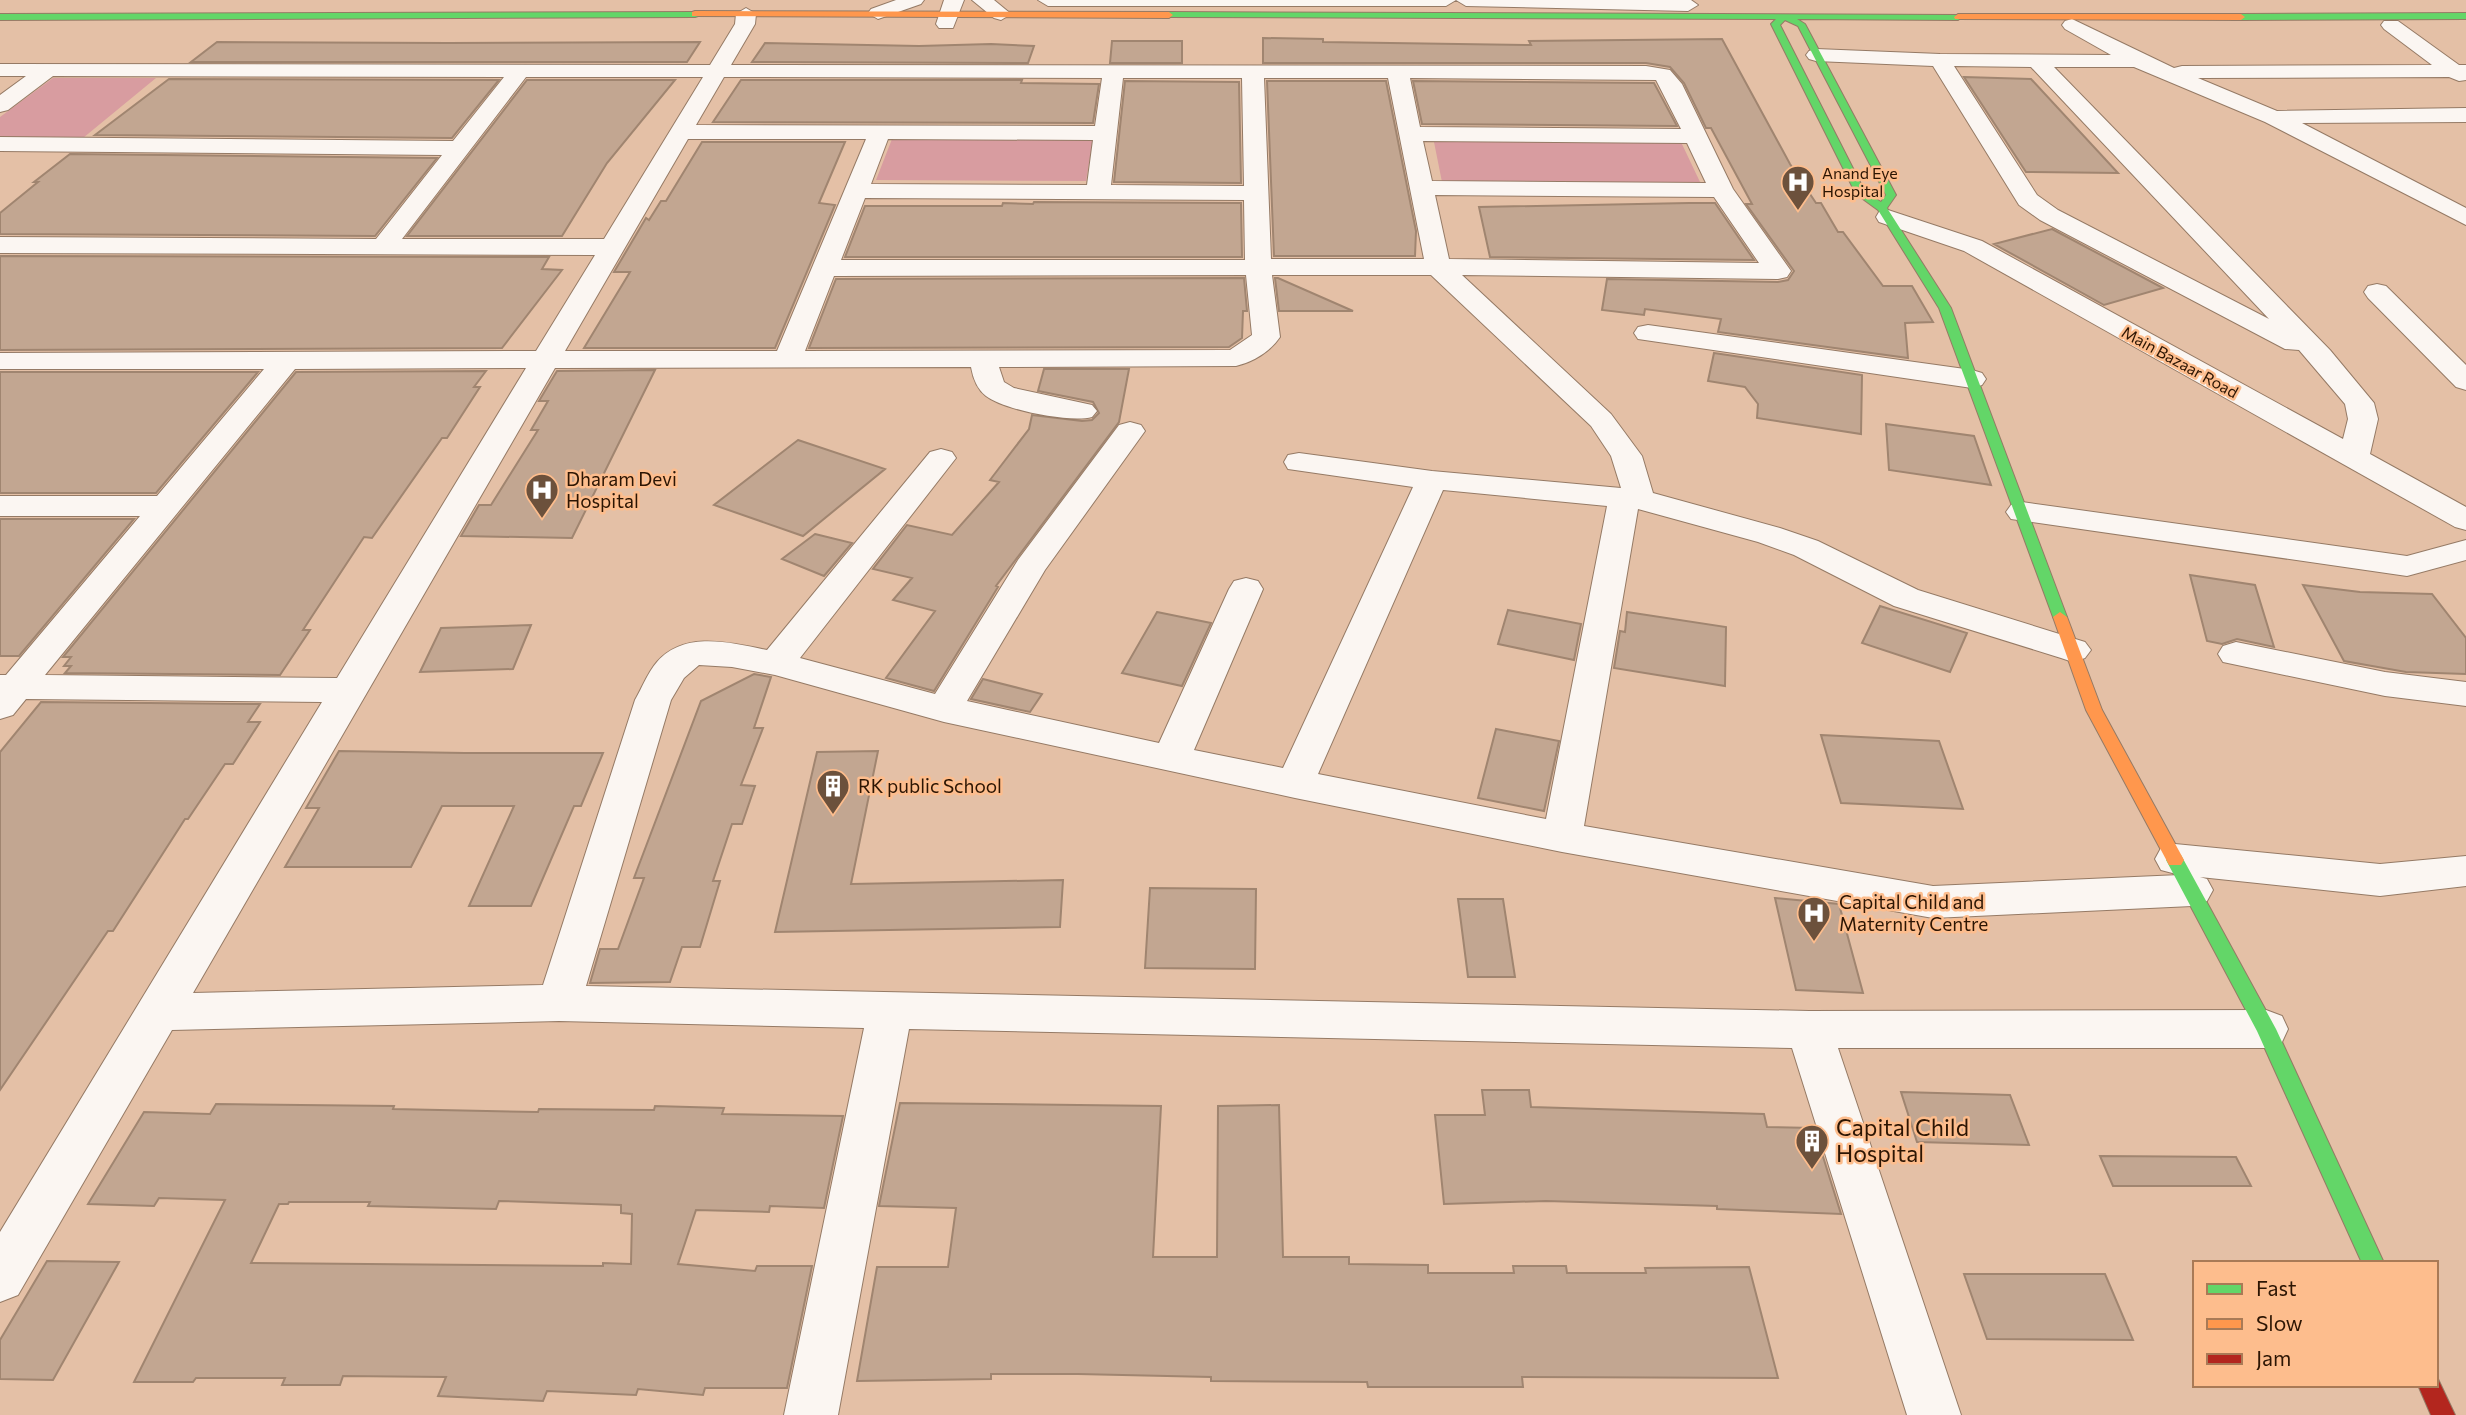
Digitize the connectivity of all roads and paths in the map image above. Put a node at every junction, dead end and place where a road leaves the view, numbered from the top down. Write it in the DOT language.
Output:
graph roads {
  1 [pos="914,0"];
  2 [pos="982,0"];
  3 [pos="1048,0"];
  4 [pos="1446,0"];
  5 [pos="1466,0"];
  6 [pos="1957,0"];
  7 [pos="1988,0"];
  8 [pos="2014,0"];
  9 [pos="2036,0"];
  10 [pos="1688,5"];
  11 [pos="950,12"];
  12 [pos="878,13"];
  13 [pos="1001,14"];
  14 [pos="1933,15"];
  15 [pos="2466,16"];
  16 [pos="0,17"];
  17 [pos="2096,17"];
  18 [pos="746,19"];
  19 [pos="2002,20"];
  20 [pos="1779,21"];
  21 [pos="2037,21"];
  22 [pos="0,24"];
  23 [pos="1801,24"];
  24 [pos="2072,24"];
  25 [pos="2390,25"];
  26 [pos="2466,25"];
  27 [pos="1816,55"];
  28 [pos="1940,60"];
  29 [pos="2036,60"];
  30 [pos="2138,61"];
  31 [pos="0,70"];
  32 [pos="48,70"];
  33 [pos="520,71"];
  34 [pos="717,71"];
  35 [pos="2163,72"];
  36 [pos="1113,73"];
  37 [pos="1253,73"];
  38 [pos="1398,73"];
  39 [pos="2462,74"];
  40 [pos="0,105"];
  41 [pos="2466,115"];
  42 [pos="2273,117"];
  43 [pos="681,132"];
  44 [pos="880,132"];
  45 [pos="1105,133"];
  46 [pos="1410,135"];
  47 [pos="1694,136"];
  48 [pos="0,145"];
  49 [pos="460,148"];
  50 [pos="1421,188"];
  51 [pos="1721,190"];
  52 [pos="857,191"];
  53 [pos="1098,192"];
  54 [pos="1257,193"];
  55 [pos="2425,196"];
  56 [pos="2466,197"];
  57 [pos="1885,213"];
  58 [pos="2466,218"];
  59 [pos="0,245"];
  60 [pos="383,247"];
  61 [pos="612,247"];
  62 [pos="1438,267"];
  63 [pos="825,268"];
  64 [pos="1258,270"];
  65 [pos="2377,292"];
  66 [pos="1648,332"];
  67 [pos="2320,356"];
  68 [pos="286,360"];
  69 [pos="545,360"];
  70 [pos="788,360"];
  71 [pos="984,360"];
  72 [pos="0,361"];
  73 [pos="1972,379"];
  74 [pos="2466,381"];
  75 [pos="1082,411"];
  76 [pos="1130,431"];
  77 [pos="941,458"];
  78 [pos="2354,460"];
  79 [pos="1298,462"];
  80 [pos="1432,480"];
  81 [pos="1631,498"];
  82 [pos="0,506"];
  83 [pos="166,506"];
  84 [pos="2022,512"];
  85 [pos="2466,520"];
  86 [pos="2466,551"];
  87 [pos="1246,589"];
  88 [pos="2073,650"];
  89 [pos="2236,654"];
  90 [pos="776,663"];
  91 [pos="347,690"];
  92 [pos="5,693"];
  93 [pos="2466,694"];
  94 [pos="944,709"];
  95 [pos="1171,759"];
  96 [pos="1295,784"];
  97 [pos="1562,837"];
  98 [pos="2466,871"];
  99 [pos="2183,875"];
  100 [pos="559,1003"];
  101 [pos="890,1010"];
  102 [pos="158,1012"];
  103 [pos="2266,1029"];
  104 [pos="1809,1030"];
  105 [pos="2372,1261"];
  106 [pos="0,1278"];
  107 [pos="2430,1387"];
  108 [pos="811,1415"];
  109 [pos="1934,1415"];
  110 [pos="2443,1415"];
  1 -- 12 [label="street"];
  2 -- 13 [label="street"];
  3 -- 4 [label="street"];
  5 -- 10 [label="street"];
  6 -- 14 [label="main road"];
  7 -- 19 [label="main road"];
  8 -- 21 [label="main road"];
  9 -- 17 [label="main road"];
  11 -- 12 [label="main road"];
  11 -- 13 [label="main road"];
  11 -- 18 [label="main road"];
  11 -- 20 [label="main road"];
  12 -- 18 [label="main road"];
  13 -- 20 [label="main road"];
  14 -- 19 [label="main road"];
  14 -- 20 [label="main road"];
  15 -- 17 [label="main road"];
  16 -- 18 [label="main road"];
  17 -- 21 [label="main road"];
  18 -- 22 [label="main road"];
  18 -- 34 [label="street"];
  19 -- 21 [label="main road"];
  19 -- 23 [label="main road"];
  20 -- 23 [label="main road"];
  20 -- 57 [label="main road"];
  21 -- 24 [label="main road"];
  23 -- 27 [label="main road"];
  24 -- 25 [label="main road"];
  24 -- 30 [label="street"];
  25 -- 26 [label="main road"];
  25 -- 39 [label="street"];
  27 -- 28 [label="street"];
  27 -- 57 [label="main road"];
  28 -- 29 [label="street"];
  28 -- 67 [label="street"];
  29 -- 30 [label="street"];
  29 -- 67 [label="street"];
  30 -- 35 [label="street"];
  31 -- 32 [label="street"];
  32 -- 33 [label="street"];
  32 -- 40 [label="street"];
  33 -- 34 [label="street"];
  33 -- 49 [label="street"];
  34 -- 36 [label="street"];
  34 -- 43 [label="street"];
  35 -- 39 [label="street"];
  35 -- 42 [label="street"];
  36 -- 37 [label="street"];
  36 -- 45 [label="street"];
  37 -- 38 [label="street"];
  37 -- 54 [label="street"];
  38 -- 46 [label="street"];
  38 -- 47 [label="street"];
  41 -- 42 [label="street"];
  42 -- 55 [label="street"];
  43 -- 44 [label="street"];
  43 -- 61 [label="street"];
  44 -- 45 [label="street"];
  44 -- 52 [label="street"];
  45 -- 53 [label="street"];
  46 -- 47 [label="street"];
  46 -- 50 [label="street"];
  47 -- 51 [label="street"];
  48 -- 49 [label="street"];
  49 -- 60 [label="street"];
  50 -- 51 [label="street"];
  50 -- 62 [label="street"];
  51 -- 62 [label="street"];
  52 -- 53 [label="street"];
  52 -- 63 [label="street"];
  53 -- 54 [label="street"];
  54 -- 64 [label="street"];
  55 -- 56 [label="street"];
  55 -- 58 [label="street"];
  57 -- 73 [label="main road"];
  57 -- 78 [label="street, Main Bazaar Road"];
  59 -- 60 [label="street"];
  60 -- 61 [label="street"];
  61 -- 69 [label="street"];
  62 -- 64 [label="street"];
  62 -- 81 [label="street"];
  63 -- 64 [label="street"];
  63 -- 70 [label="street"];
  64 -- 71 [label="street"];
  65 -- 74 [label="street"];
  66 -- 73 [label="street"];
  67 -- 78 [label="street"];
  68 -- 69 [label="street"];
  68 -- 72 [label="street"];
  68 -- 83 [label="street"];
  69 -- 70 [label="street"];
  69 -- 91 [label="street"];
  70 -- 71 [label="street"];
  71 -- 75 [label="street"];
  73 -- 84 [label="main road"];
  76 -- 94 [label="street"];
  77 -- 90 [label="street"];
  78 -- 85 [label="street, Main Bazaar Road"];
  79 -- 80 [label="street"];
  80 -- 81 [label="street"];
  80 -- 96 [label="street"];
  81 -- 88 [label="street"];
  81 -- 97 [label="street"];
  82 -- 83 [label="street"];
  83 -- 92 [label="street"];
  84 -- 86 [label="street"];
  84 -- 88 [label="main road"];
  87 -- 95 [label="street"];
  88 -- 99 [label="main road"];
  89 -- 93 [label="street"];
  90 -- 94 [label="street"];
  90 -- 100 [label="street"];
  91 -- 92 [label="street"];
  91 -- 102 [label="street"];
  94 -- 95 [label="street"];
  95 -- 96 [label="street"];
  96 -- 97 [label="street"];
  97 -- 99 [label="street"];
  98 -- 99 [label="street"];
  99 -- 103 [label="main road"];
  100 -- 101 [label="street"];
  100 -- 102 [label="street"];
  101 -- 104 [label="street"];
  101 -- 108 [label="street"];
  102 -- 106 [label="street"];
  103 -- 104 [label="street"];
  103 -- 105 [label="main road"];
  104 -- 109 [label="street"];
  107 -- 110 [label="main road"];
}
